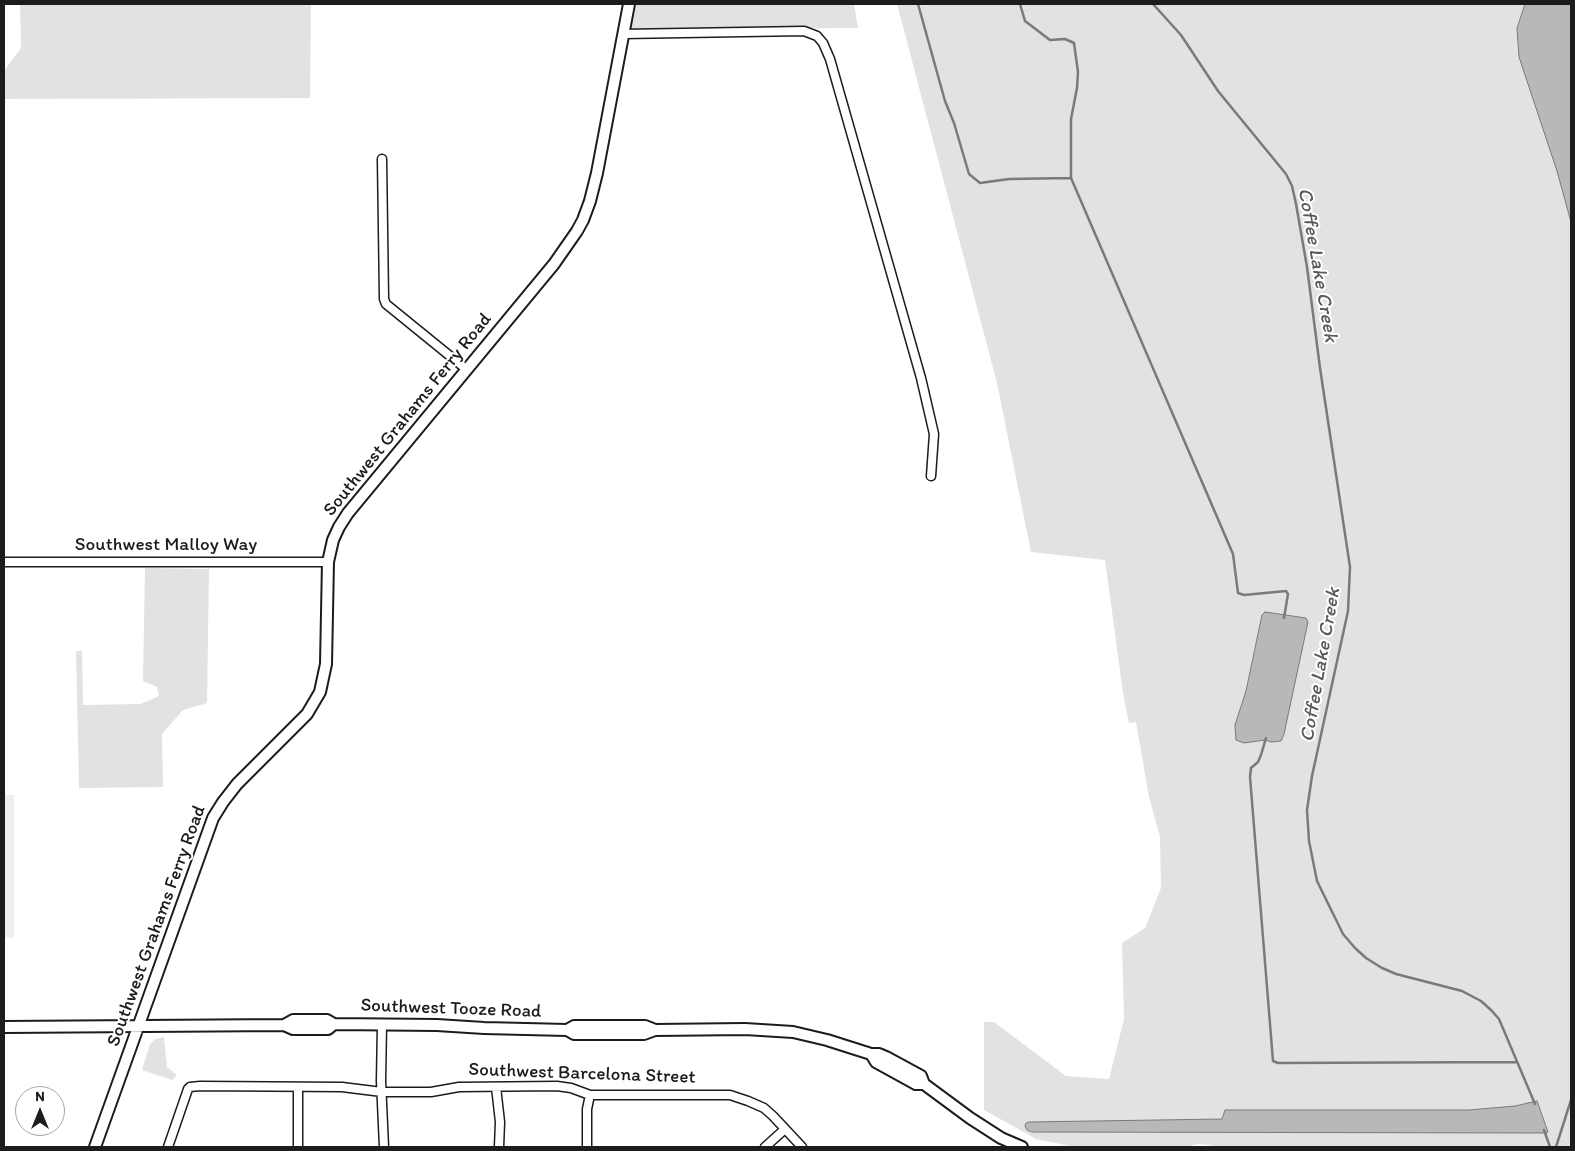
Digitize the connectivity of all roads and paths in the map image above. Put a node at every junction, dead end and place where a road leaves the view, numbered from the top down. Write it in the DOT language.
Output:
graph roads {
  1 [pos="629,4"];
  2 [pos="623,34"];
  3 [pos="382,159"];
  4 [pos="466,369"];
  5 [pos="931,476"];
  6 [pos="4,562"];
  7 [pos="328,562"];
  8 [pos="382,1024"];
  9 [pos="139,1025"];
  10 [pos="4,1027"];
  11 [pos="298,1087"];
  12 [pos="496,1087"];
  13 [pos="382,1092"];
  14 [pos="590,1095"];
  15 [pos="785,1129"];
  16 [pos="95,1147"];
  17 [pos="168,1147"];
  18 [pos="298,1147"];
  19 [pos="384,1147"];
  20 [pos="499,1147"];
  21 [pos="587,1147"];
  22 [pos="765,1147"];
  23 [pos="802,1147"];
  24 [pos="1022,1147"];
  1 -- 2 [label="main road, Southwest Grahams Ferry Road"];
  2 -- 4 [label="main road, Southwest Grahams Ferry Road"];
  2 -- 5 [label="street"];
  3 -- 4 [label="street"];
  4 -- 7 [label="main road, Southwest Grahams Ferry Road"];
  6 -- 7 [label="street, Southwest Malloy Way"];
  7 -- 9 [label="main road, Southwest Grahams Ferry Road"];
  8 -- 9 [label="main road, Southwest Tooze Road"];
  8 -- 13 [label="street"];
  8 -- 24 [label="main road, Southwest Tooze Road"];
  9 -- 10 [label="main road, Southwest Tooze Road"];
  9 -- 16 [label="main road, Southwest Grahams Ferry Road"];
  11 -- 13 [label="street, Southwest Barcelona Street"];
  11 -- 17 [label="street, Southwest Barcelona Street"];
  11 -- 18 [label="street"];
  12 -- 13 [label="street, Southwest Barcelona Street"];
  12 -- 14 [label="street, Southwest Barcelona Street"];
  12 -- 20 [label="street"];
  13 -- 19 [label="street"];
  14 -- 15 [label="street, Southwest Barcelona Street"];
  14 -- 21 [label="street"];
  15 -- 22 [label="street"];
  15 -- 23 [label="street, Southwest Barcelona Street"];
}
